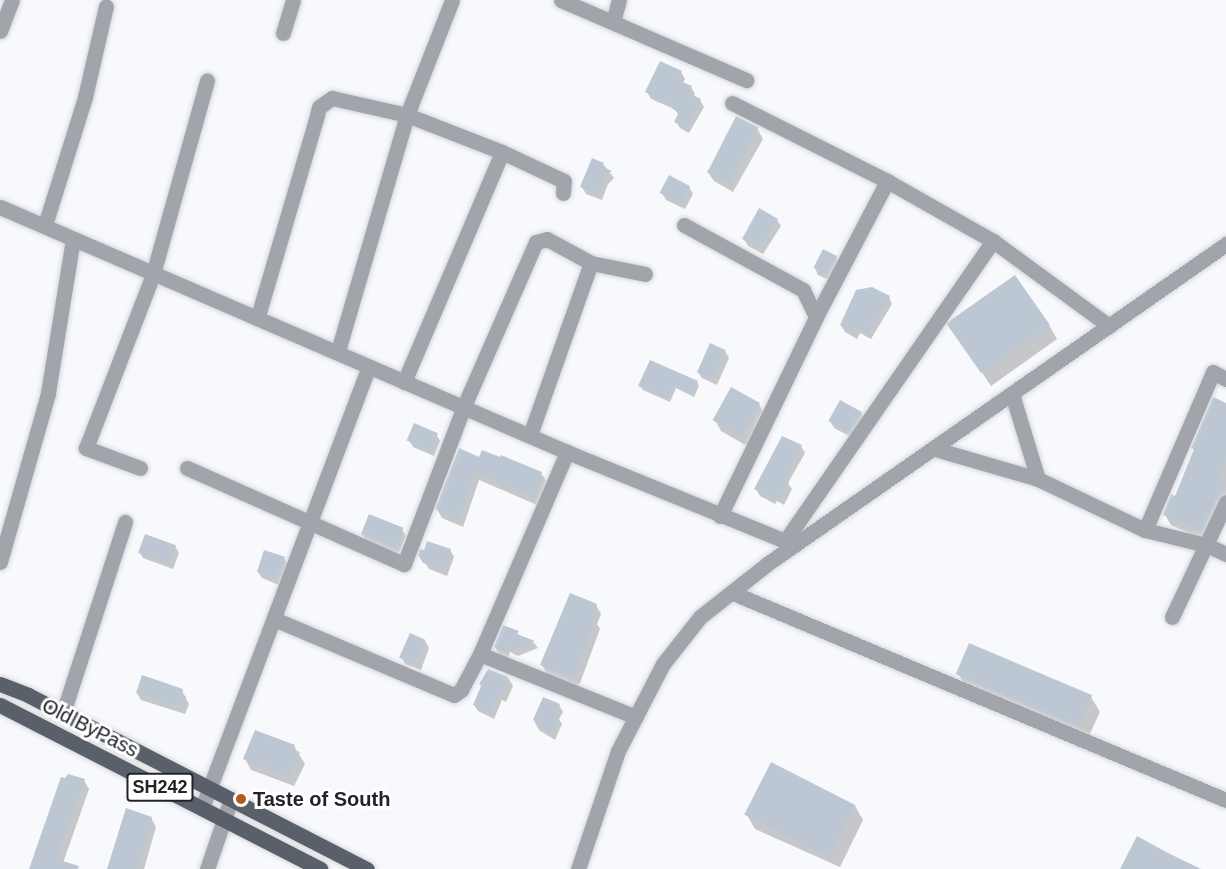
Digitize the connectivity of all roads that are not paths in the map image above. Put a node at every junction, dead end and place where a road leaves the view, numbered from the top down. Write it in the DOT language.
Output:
graph roads {
  1 [pos="12,0"];
  2 [pos="293,0"];
  3 [pos="452,0"];
  4 [pos="561,0"];
  5 [pos="619,0"];
  6 [pos="106,6"];
  7 [pos="613,22"];
  8 [pos="0,31"];
  9 [pos="283,33"];
  10 [pos="207,80"];
  11 [pos="746,80"];
  12 [pos="732,103"];
  13 [pos="407,115"];
  14 [pos="502,152"];
  15 [pos="887,181"];
  16 [pos="563,193"];
  17 [pos="0,207"];
  18 [pos="45,225"];
  19 [pos="684,225"];
  20 [pos="73,238"];
  21 [pos="993,241"];
  22 [pos="1226,244"];
  23 [pos="591,263"];
  24 [pos="153,274"];
  25 [pos="645,274"];
  26 [pos="258,316"];
  27 [pos="816,317"];
  28 [pos="1109,326"];
  29 [pos="338,351"];
  30 [pos="369,366"];
  31 [pos="1226,379"];
  32 [pos="404,382"];
  33 [pos="1012,394"];
  34 [pos="464,406"];
  35 [pos="530,435"];
  36 [pos="935,449"];
  37 [pos="567,452"];
  38 [pos="140,468"];
  39 [pos="187,468"];
  40 [pos="1038,479"];
  41 [pos="1226,502"];
  42 [pos="720,516"];
  43 [pos="125,522"];
  44 [pos="309,523"];
  45 [pos="1145,530"];
  46 [pos="790,543"];
  47 [pos="1206,545"];
  48 [pos="1226,554"];
  49 [pos="0,562"];
  50 [pos="733,593"];
  51 [pos="1172,617"];
  52 [pos="274,619"];
  53 [pos="480,654"];
  54 [pos="0,684"];
  55 [pos="0,705"];
  56 [pos="63,714"];
  57 [pos="636,717"];
  58 [pos="210,789"];
  59 [pos="231,799"];
  60 [pos="1226,800"];
  61 [pos="202,808"];
  62 [pos="223,819"];
  63 [pos="207,869"];
  64 [pos="321,869"];
  65 [pos="367,869"];
  66 [pos="578,869"];
  1 -- 8 [label="street"];
  2 -- 9 [label="street"];
  3 -- 13 [label="street"];
  4 -- 7 [label="street"];
  5 -- 7 [label="street"];
  6 -- 18 [label="street"];
  7 -- 11 [label="street"];
  10 -- 24 [label="street"];
  12 -- 15 [label="street"];
  13 -- 14 [label="street"];
  13 -- 26 [label="street"];
  13 -- 29 [label="street"];
  14 -- 16 [label="street"];
  14 -- 32 [label="street"];
  15 -- 21 [label="street"];
  15 -- 27 [label="street"];
  17 -- 18 [label="street"];
  18 -- 20 [label="street"];
  19 -- 27 [label="street"];
  20 -- 24 [label="street"];
  20 -- 49 [label="street"];
  21 -- 28 [label="street"];
  21 -- 46 [label="street"];
  22 -- 28 [label="street"];
  23 -- 25 [label="street"];
  23 -- 34 [label="street"];
  23 -- 35 [label="street"];
  24 -- 26 [label="street"];
  24 -- 38 [label="street"];
  26 -- 29 [label="street"];
  27 -- 42 [label="street"];
  28 -- 33 [label="street"];
  29 -- 30 [label="street"];
  30 -- 32 [label="street"];
  30 -- 44 [label="street"];
  31 -- 45 [label="street"];
  32 -- 34 [label="street"];
  33 -- 36 [label="street"];
  33 -- 40 [label="street"];
  34 -- 35 [label="street"];
  34 -- 44 [label="street"];
  35 -- 37 [label="street"];
  36 -- 40 [label="street"];
  36 -- 46 [label="street"];
  37 -- 42 [label="street"];
  37 -- 53 [label="street"];
  39 -- 44 [label="street"];
  40 -- 45 [label="street"];
  41 -- 47 [label="street"];
  42 -- 46 [label="street"];
  43 -- 56 [label="street"];
  44 -- 52 [label="street"];
  45 -- 47 [label="street"];
  46 -- 50 [label="street"];
  47 -- 48 [label="street"];
  47 -- 51 [label="street"];
  50 -- 57 [label="street"];
  50 -- 60 [label="street"];
  52 -- 53 [label="street"];
  52 -- 58 [label="street"];
  53 -- 57 [label="street"];
  54 -- 56 [label="main road"];
  55 -- 61 [label="main road, Old ByPass / SH242"];
  56 -- 58 [label="main road"];
  57 -- 66 [label="street"];
  58 -- 59 [label="main road"];
  58 -- 61 [label="street"];
  59 -- 62 [label="street"];
  59 -- 65 [label="main road"];
  61 -- 62 [label="main road, Old ByPass / SH242"];
  62 -- 63 [label="street"];
  62 -- 64 [label="main road, Old ByPass / SH242"];
}
